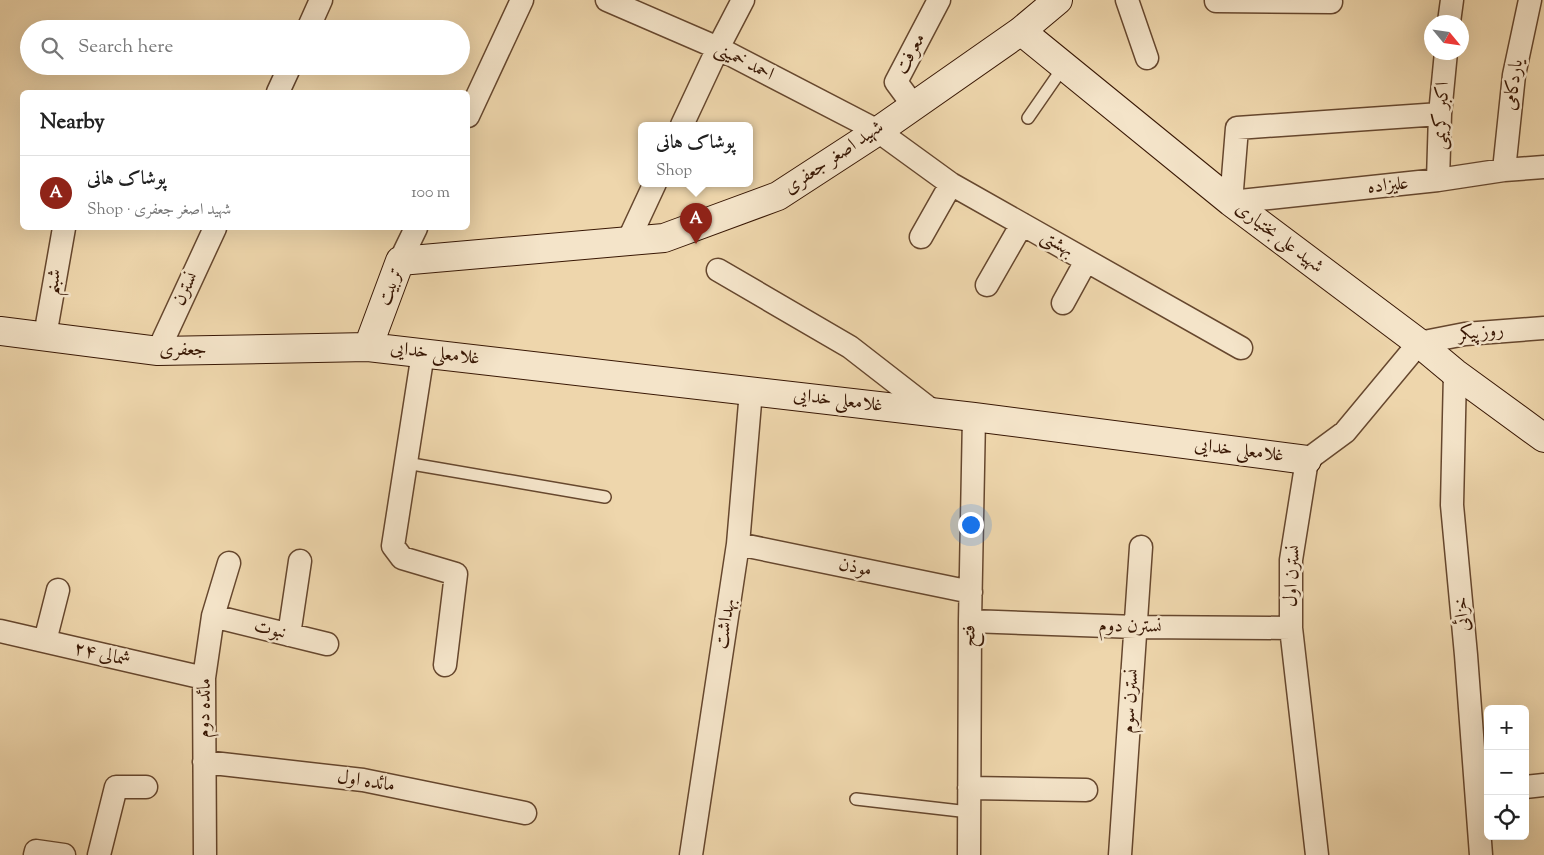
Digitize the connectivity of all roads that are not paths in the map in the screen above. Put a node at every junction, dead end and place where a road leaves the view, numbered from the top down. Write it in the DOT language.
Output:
graph roads {
  1 [pos="321,0"];
  2 [pos="522,0"];
  3 [pos="607,0"];
  4 [pos="743,0"];
  5 [pos="939,0"];
  6 [pos="1127,0"];
  7 [pos="1216,0"];
  8 [pos="1452,0"];
  9 [pos="1530,0"];
  10 [pos="1331,2"];
  11 [pos="1049,4"];
  12 [pos="1450,15"];
  13 [pos="312,20"];
  14 [pos="1021,31"];
  15 [pos="718,48"];
  16 [pos="1147,58"];
  17 [pos="1445,60"];
  18 [pos="1064,66"];
  19 [pos="286,75"];
  20 [pos="279,90"];
  21 [pos="913,104"];
  22 [pos="470,112"];
  23 [pos="1440,114"];
  24 [pos="1028,118"];
  25 [pos="683,122"];
  26 [pos="878,130"];
  27 [pos="1544,167"];
  28 [pos="1504,170"];
  29 [pos="1438,180"];
  30 [pos="951,184"];
  31 [pos="653,187"];
  32 [pos="1231,202"];
  33 [pos="1022,224"];
  34 [pos="64,230"];
  35 [pos="214,230"];
  36 [pos="415,230"];
  37 [pos="922,237"];
  38 [pos="628,241"];
  39 [pos="1086,260"];
  40 [pos="400,262"];
  41 [pos="718,270"];
  42 [pos="987,284"];
  43 [pos="1063,302"];
  44 [pos="1544,328"];
  45 [pos="0,331"];
  46 [pos="45,336"];
  47 [pos="1418,343"];
  48 [pos="368,346"];
  49 [pos="1242,348"];
  50 [pos="158,351"];
  51 [pos="423,353"];
  52 [pos="1455,373"];
  53 [pos="751,391"];
  54 [pos="935,413"];
  55 [pos="974,417"];
  56 [pos="1544,438"];
  57 [pos="1307,460"];
  58 [pos="406,462"];
  59 [pos="605,497"];
  60 [pos="738,544"];
  61 [pos="1141,547"];
  62 [pos="300,561"];
  63 [pos="229,563"];
  64 [pos="58,590"];
  65 [pos="971,592"];
  66 [pos="213,616"];
  67 [pos="970,621"];
  68 [pos="1136,628"];
  69 [pos="1291,628"];
  70 [pos="0,631"];
  71 [pos="289,635"];
  72 [pos="45,641"];
  73 [pos="327,644"];
  74 [pos="445,665"];
  75 [pos="204,678"];
  76 [pos="204,762"];
  77 [pos="1544,785"];
  78 [pos="146,787"];
  79 [pos="1529,787"];
  80 [pos="969,788"];
  81 [pos="1086,790"];
  82 [pos="1482,791"];
  83 [pos="856,798"];
  84 [pos="969,812"];
  85 [pos="525,813"];
  86 [pos="35,855"];
  87 [pos="64,855"];
  88 [pos="99,855"];
  89 [pos="205,855"];
  90 [pos="691,855"];
  91 [pos="969,855"];
  92 [pos="1120,855"];
  93 [pos="1316,855"];
  94 [pos="1481,855"];
  1 -- 13 [label="street"];
  2 -- 22 [label="street"];
  3 -- 15 [label="street, احمد خمینی"];
  4 -- 15 [label="street"];
  5 -- 21 [label="street, معرفت"];
  6 -- 16 [label="street"];
  7 -- 10 [label="street"];
  8 -- 12 [label="street"];
  9 -- 28 [label="street, یاردکامی"];
  11 -- 14 [label="street, شهید اصغر جعفری"];
  14 -- 18 [label="street, شهید علی بختیاری"];
  14 -- 21 [label="street, شهید اصغر جعفری"];
  15 -- 25 [label="street"];
  15 -- 26 [label="street, احمد خمینی"];
  17 -- 23 [label="street, اکبر کریمی"];
  18 -- 24 [label="lane"];
  18 -- 32 [label="street, شهید علی بختیاری"];
  19 -- 20 [label="street"];
  21 -- 26 [label="street, شهید اصغر جعفری"];
  23 -- 29 [label="street, اکبر کریمی"];
  23 -- 32 [label="street"];
  26 -- 30 [label="street, بهشتی"];
  26 -- 38 [label="street, شهید اصغر جعفری"];
  27 -- 28 [label="street, علیزاده"];
  28 -- 29 [label="street, علیزاده"];
  29 -- 32 [label="street, علیزاده"];
  30 -- 33 [label="street, بهشتی"];
  30 -- 37 [label="street"];
  31 -- 38 [label="street"];
  32 -- 47 [label="street, شهید علی بختیاری"];
  33 -- 39 [label="street, بهشتی"];
  33 -- 42 [label="street"];
  34 -- 46 [label="street, شبنم"];
  35 -- 50 [label="street, نسترن"];
  36 -- 40 [label="street, تربیت"];
  38 -- 40 [label="street, شهید اصغر جعفری"];
  39 -- 43 [label="street"];
  39 -- 49 [label="street, بهشتی"];
  40 -- 48 [label="street, تربیت"];
  41 -- 54 [label="street"];
  44 -- 47 [label="street, روزپیکر"];
  45 -- 46 [label="street, جعفری"];
  46 -- 50 [label="street, جعفری"];
  47 -- 52 [label="street, شهید علی بختیاری"];
  47 -- 57 [label="street"];
  48 -- 50 [label="street, جعفری"];
  48 -- 51 [label="street, غلامعلی خدایی"];
  51 -- 53 [label="street, غلامعلی خدایی"];
  51 -- 58 [label="street"];
  52 -- 56 [label="street, شهید علی بختیاری"];
  52 -- 82 [label="street, خزائی"];
  53 -- 54 [label="street, غلامعلی خدایی"];
  53 -- 60 [label="street, بهداشت"];
  54 -- 55 [label="street, غلامعلی خدایی"];
  55 -- 57 [label="street, غلامعلی خدایی"];
  55 -- 65 [label="street, فتح"];
  57 -- 69 [label="street, نسترن اول"];
  58 -- 59 [label="lane"];
  58 -- 74 [label="street"];
  60 -- 65 [label="street, موذن"];
  60 -- 90 [label="street, بهداشت"];
  61 -- 68 [label="street, نسترن سوم"];
  62 -- 71 [label="street"];
  63 -- 66 [label="street, مائده دوم"];
  64 -- 72 [label="street"];
  65 -- 67 [label="street, فتح"];
  66 -- 71 [label="street, نبوت"];
  66 -- 75 [label="street, مائده دوم"];
  67 -- 68 [label="street, نسترن دوم"];
  67 -- 80 [label="street, فتح"];
  68 -- 69 [label="street, نسترن دوم"];
  68 -- 92 [label="street, نسترن سوم"];
  69 -- 93 [label="street, نسترن اول"];
  70 -- 72 [label="street, ۲۴ شمالی"];
  71 -- 73 [label="street, نبوت"];
  72 -- 75 [label="street, ۲۴ شمالی"];
  75 -- 76 [label="street, مائده دوم"];
  76 -- 85 [label="street, مائده اول"];
  76 -- 89 [label="street, مائده دوم"];
  77 -- 79 [label="street"];
  78 -- 88 [label="street"];
  80 -- 81 [label="street"];
  80 -- 84 [label="street, فتح"];
  82 -- 94 [label="street, خزائی"];
  83 -- 84 [label="lane"];
  84 -- 91 [label="street, فتح"];
  86 -- 87 [label="street"];
}
